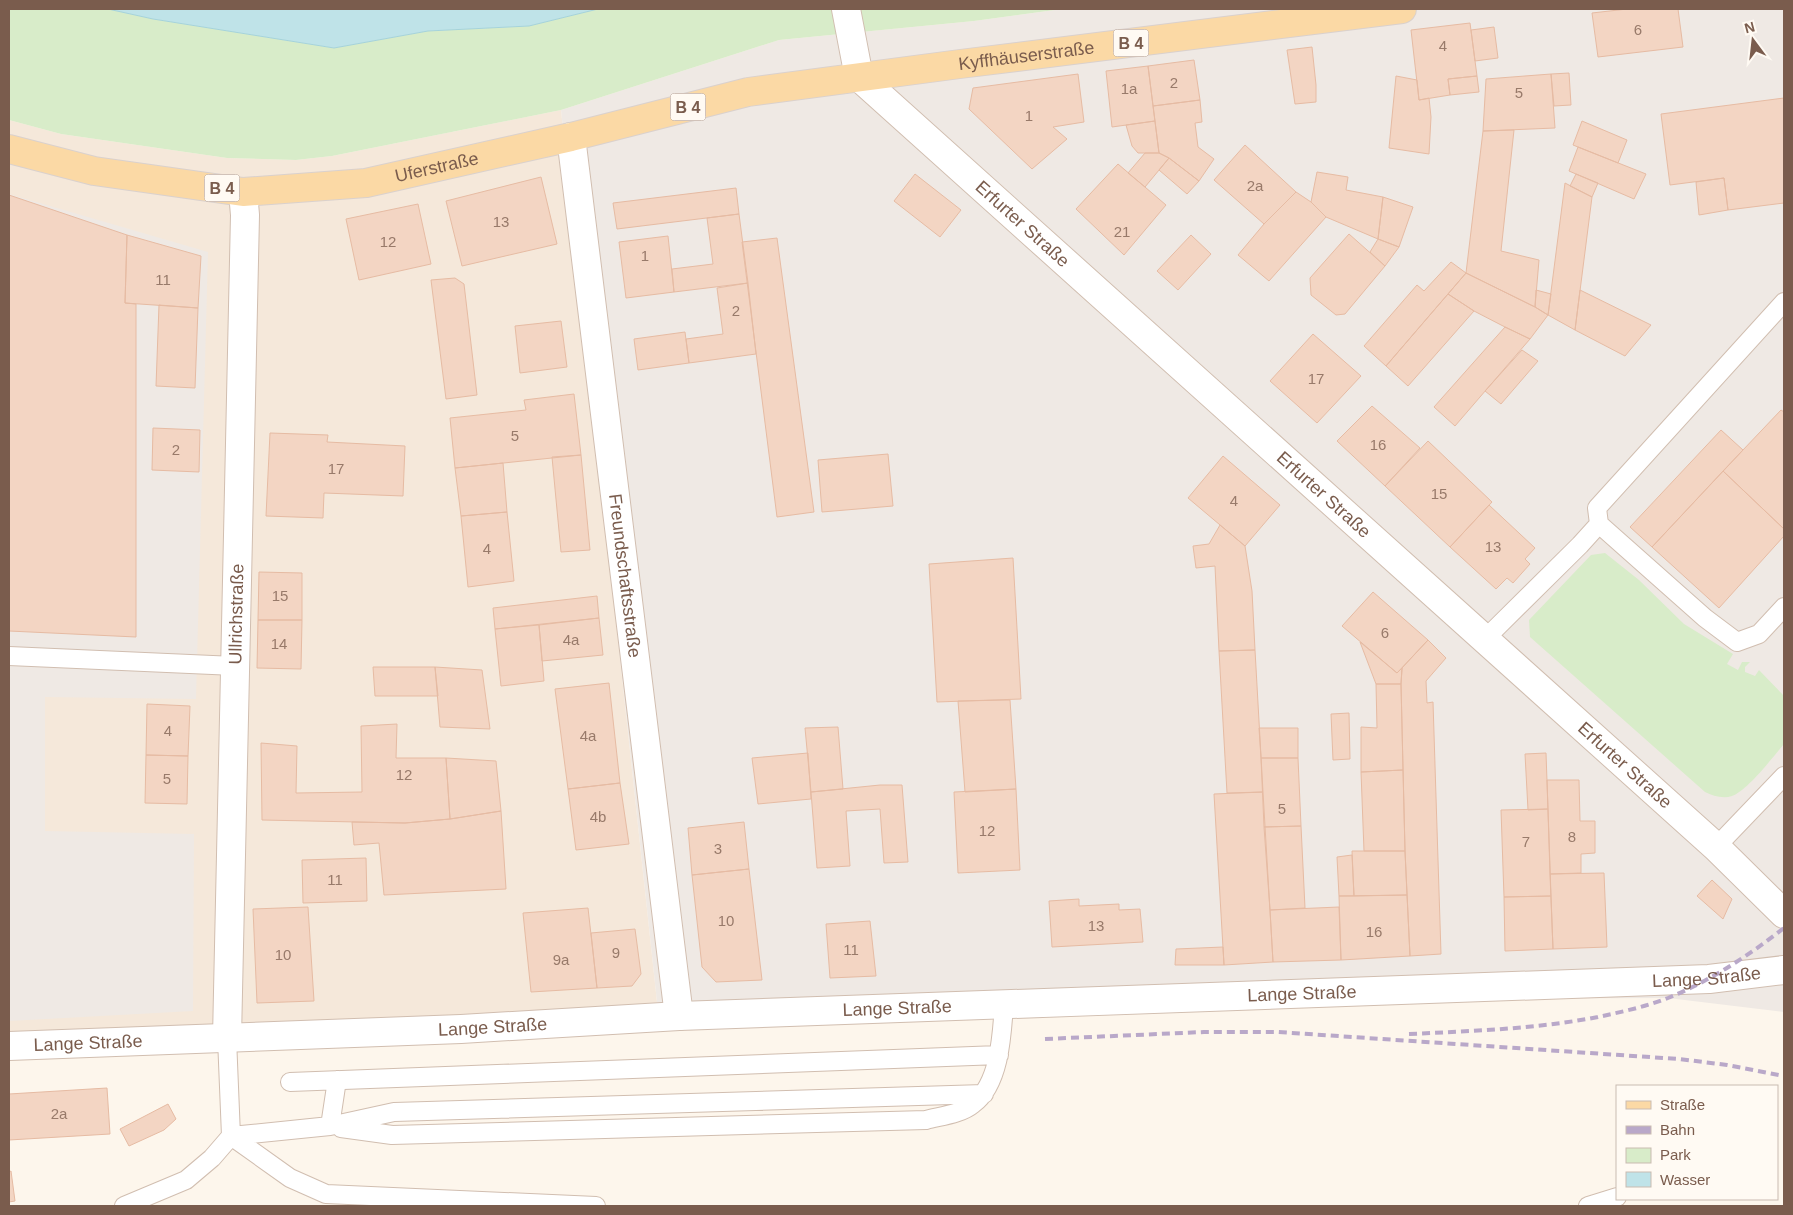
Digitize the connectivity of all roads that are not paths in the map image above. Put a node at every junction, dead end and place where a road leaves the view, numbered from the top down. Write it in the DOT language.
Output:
graph roads {
  1 [pos="1402,9"];
  2 [pos="848,21"];
  3 [pos="859,77"];
  4 [pos="571,137"];
  5 [pos="9,148"];
  6 [pos="243,192"];
  7 [pos="1784,302"];
  8 [pos="1599,524"];
  9 [pos="1784,607"];
  10 [pos="1485,639"];
  11 [pos="9,656"];
  12 [pos="235,666"];
  13 [pos="1784,776"];
  14 [pos="1716,847"];
  15 [pos="1784,914"];
  16 [pos="1784,970"];
  17 [pos="1004,1004"];
  18 [pos="679,1016"];
  19 [pos="227,1038"];
  20 [pos="9,1046"];
  21 [pos="999,1055"];
  22 [pos="337,1080"];
  23 [pos="290,1082"];
  24 [pos="984,1094"];
  25 [pos="330,1126"];
  26 [pos="231,1136"];
  27 [pos="1616,1197"];
  28 [pos="124,1206"];
  29 [pos="596,1206"];
  30 [pos="1588,1206"];
  1 -- 3 [label="main road, Kyffhäuserstraße / B 4"];
  2 -- 3 [label="street"];
  3 -- 4 [label="main road, Uferstraße / B 4"];
  3 -- 10 [label="street, Erfurter Straße"];
  4 -- 6 [label="main road, Uferstraße / B 4"];
  4 -- 18 [label="street, Freundschaftsstraße"];
  5 -- 6 [label="main road, Uferstraße / B 4"];
  6 -- 12 [label="street, Ullrichstraße"];
  7 -- 8 [label="lane"];
  8 -- 9 [label="lane"];
  8 -- 10 [label="lane"];
  10 -- 14 [label="street, Erfurter Straße"];
  11 -- 12 [label="lane"];
  12 -- 19 [label="street, Ullrichstraße"];
  13 -- 14 [label="lane"];
  14 -- 15 [label="street, Erfurter Straße"];
  16 -- 17 [label="street, Lange Straße"];
  17 -- 18 [label="street, Lange Straße"];
  17 -- 21 [label="lane"];
  18 -- 19 [label="street, Lange Straße"];
  19 -- 20 [label="street, Lange Straße"];
  19 -- 26 [label="lane"];
  21 -- 22 [label="lane"];
  21 -- 24 [label="lane"];
  22 -- 23 [label="lane"];
  22 -- 25 [label="lane"];
  24 -- 25 [label="lane"];
  24 -- 25 [label="lane"];
  25 -- 26 [label="lane"];
  26 -- 28 [label="lane"];
  26 -- 29 [label="lane"];
  27 -- 30 [label="lane"];
}
